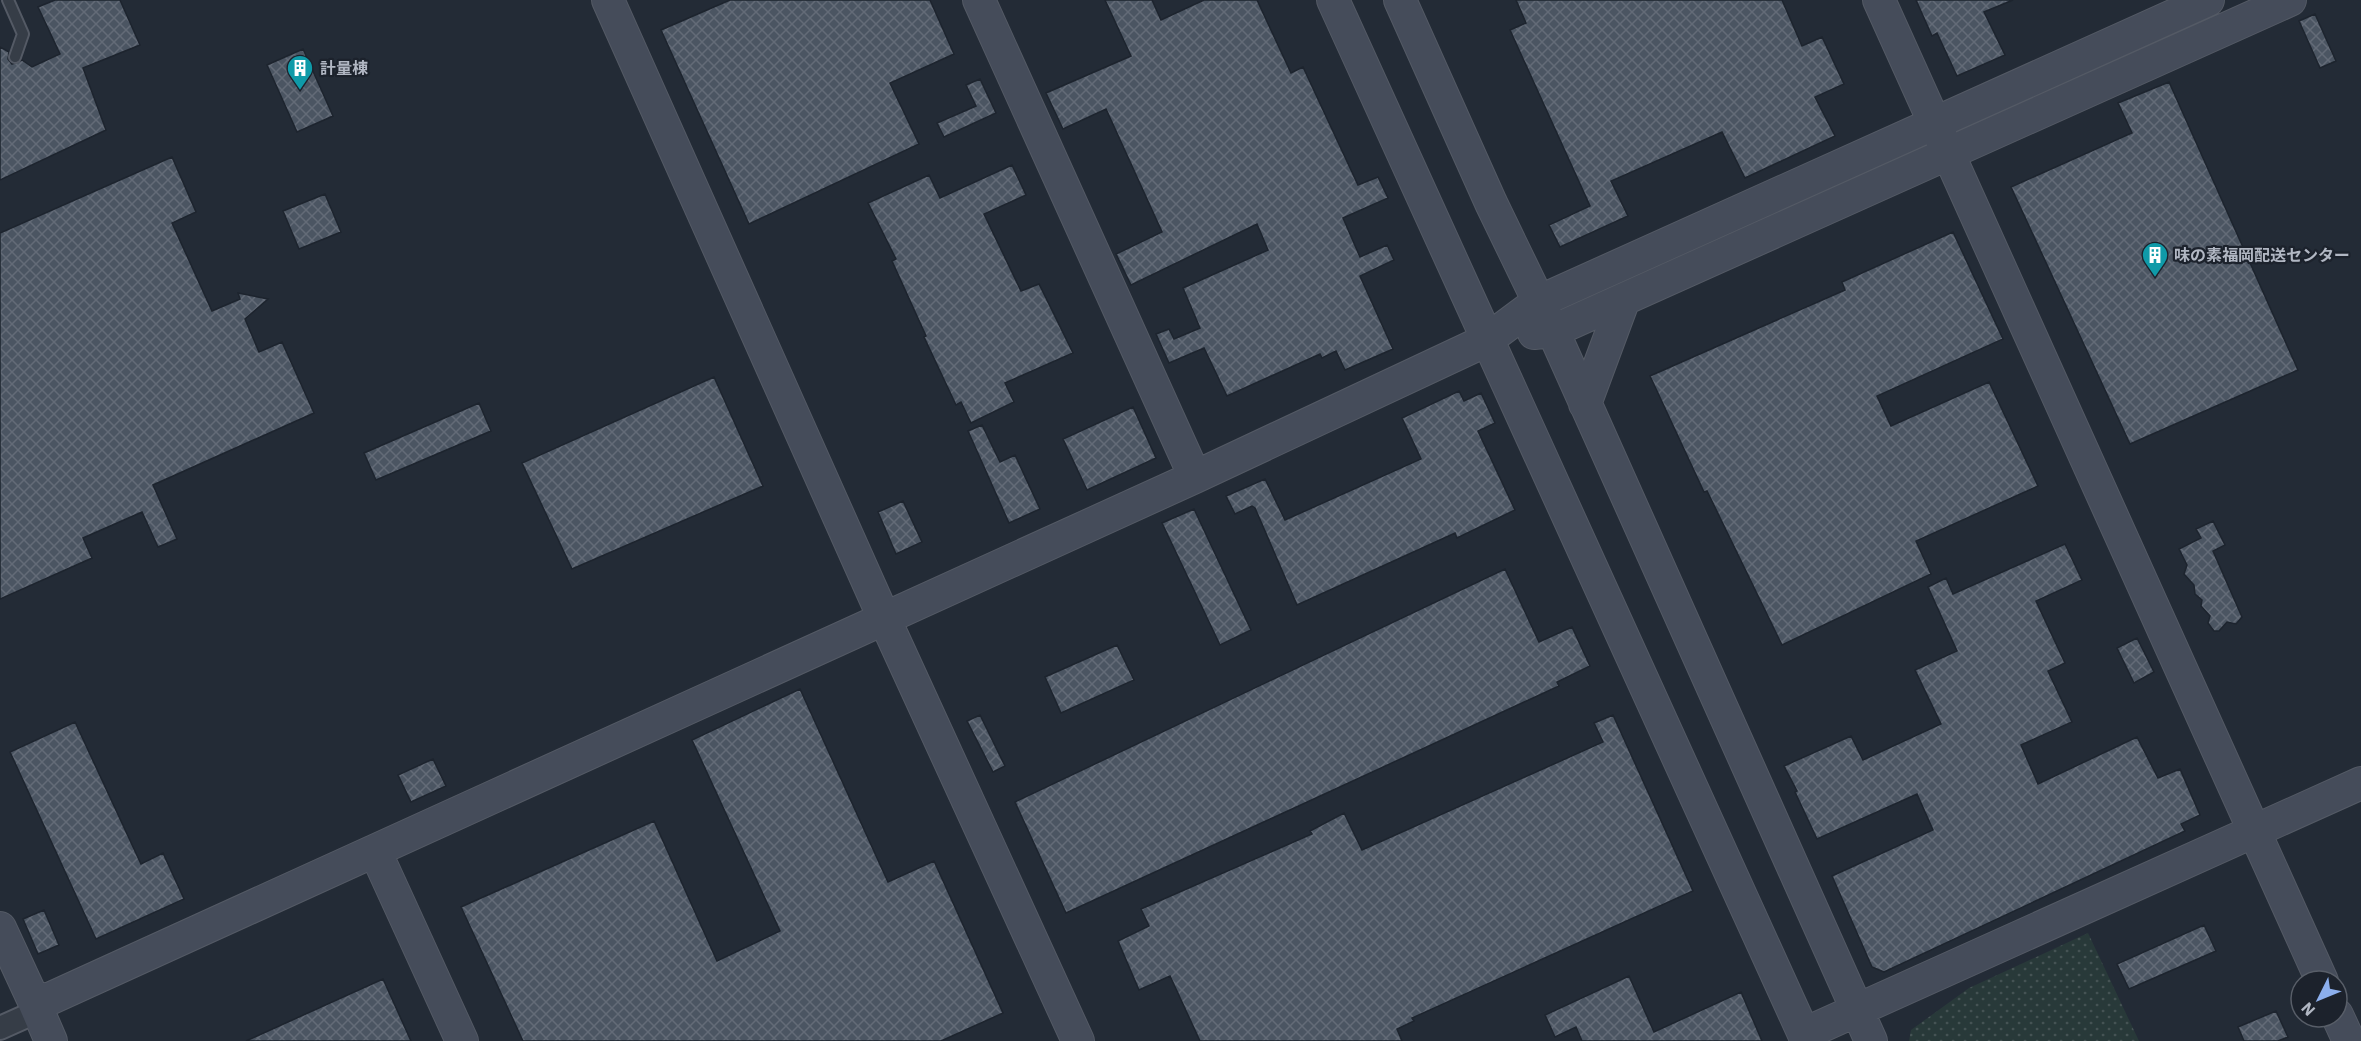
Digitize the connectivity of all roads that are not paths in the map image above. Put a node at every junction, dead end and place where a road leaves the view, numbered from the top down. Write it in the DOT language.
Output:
graph roads {
  1 [pos="8,0"];
  2 [pos="608,0"];
  3 [pos="979,0"];
  4 [pos="1333,0"];
  5 [pos="1400,0"];
  6 [pos="1879,0"];
  7 [pos="2208,0"];
  8 [pos="2290,0"];
  9 [pos="15,57"];
  10 [pos="1935,122"];
  11 [pos="1949,153"];
  12 [pos="1624,298"];
  13 [pos="1538,302"];
  14 [pos="1553,331"];
  15 [pos="1486,340"];
  16 [pos="1585,404"];
  17 [pos="1195,477"];
  18 [pos="884,618"];
  19 [pos="2361,783"];
  20 [pos="2254,832"];
  21 [pos="375,851"];
  22 [pos="0,928"];
  23 [pos="2317,969"];
  24 [pos="35,1004"];
  25 [pos="1857,1010"];
  26 [pos="0,1028"];
  27 [pos="1805,1037"];
  28 [pos="51,1041"];
  29 [pos="462,1041"];
  30 [pos="1078,1041"];
  31 [pos="1871,1041"];
  1 -- 9 [label="lane"];
  2 -- 18 [label="street"];
  3 -- 17 [label="street"];
  4 -- 15 [label="street"];
  5 -- 13 [label="street"];
  6 -- 10 [label="street"];
  7 -- 10 [label="street"];
  8 -- 11 [label="street"];
  10 -- 11 [label="street"];
  10 -- 13 [label="street"];
  11 -- 12 [label="street"];
  11 -- 20 [label="street"];
  12 -- 14 [label="street"];
  12 -- 16 [label="street"];
  13 -- 14 [label="street"];
  13 -- 15 [label="street"];
  14 -- 15 [label="street"];
  14 -- 16 [label="street"];
  15 -- 17 [label="street"];
  15 -- 27 [label="street"];
  16 -- 25 [label="street"];
  17 -- 18 [label="street"];
  18 -- 21 [label="street"];
  18 -- 30 [label="street"];
  19 -- 20 [label="street"];
  20 -- 23 [label="street"];
  20 -- 25 [label="street"];
  21 -- 24 [label="street"];
  21 -- 29 [label="street"];
  22 -- 24 [label="street"];
  24 -- 26 [label="street"];
  24 -- 28 [label="street"];
  25 -- 27 [label="street"];
  25 -- 31 [label="street"];
}
